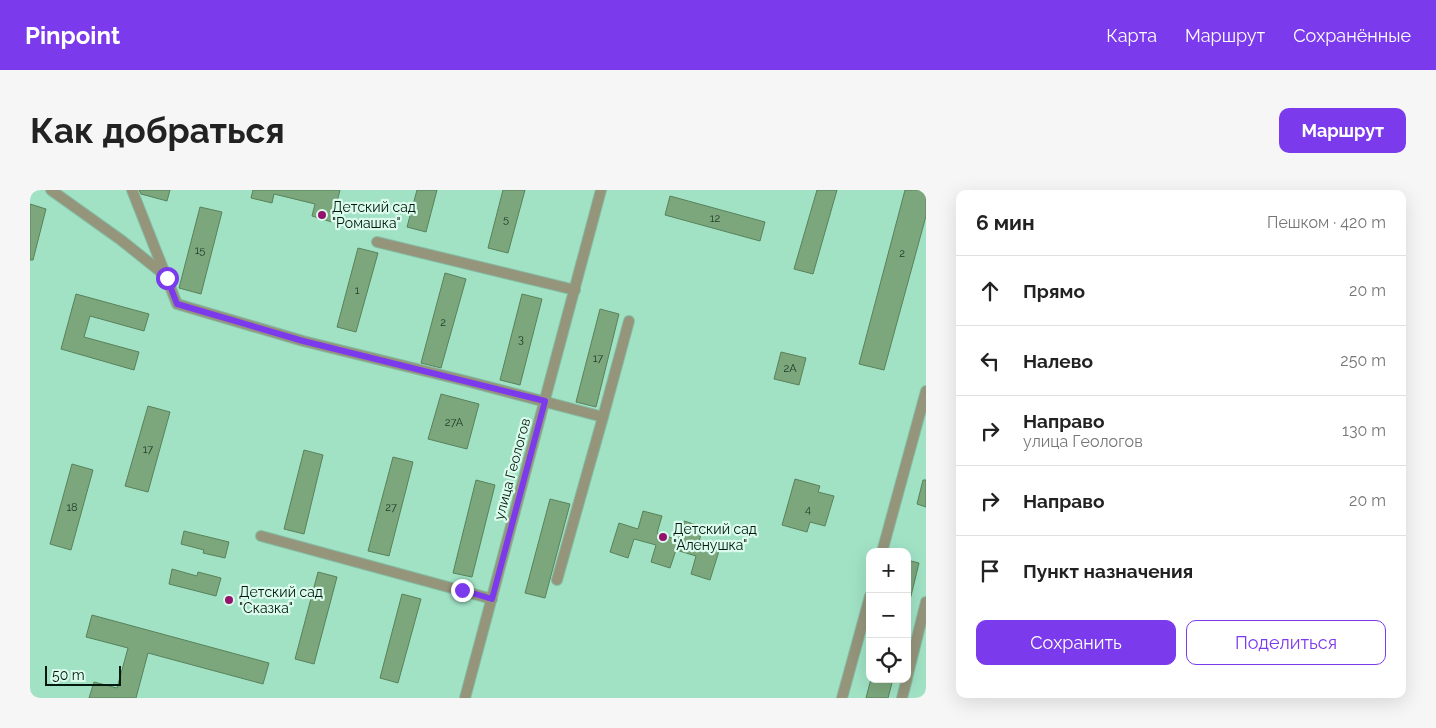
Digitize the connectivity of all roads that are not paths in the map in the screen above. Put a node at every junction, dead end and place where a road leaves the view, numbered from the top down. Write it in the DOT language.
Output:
graph roads {
  1 [pos="51,190"];
  2 [pos="132,190"];
  3 [pos="601,190"];
  4 [pos="377,242"];
  5 [pos="167,278"];
  6 [pos="575,290"];
  7 [pos="629,321"];
  8 [pos="926,391"];
  9 [pos="545,401"];
  10 [pos="603,417"];
  11 [pos="261,536"];
  12 [pos="883,548"];
  13 [pos="558,580"];
  14 [pos="492,599"];
  15 [pos="926,602"];
  16 [pos="866,611"];
  17 [pos="911,662"];
  18 [pos="906,683"];
  19 [pos="465,698"];
  20 [pos="842,698"];
  21 [pos="902,698"];
  1 -- 5 [label="street"];
  2 -- 5 [label="street"];
  3 -- 6 [label="street, улица Геологов"];
  4 -- 6 [label="street"];
  5 -- 9 [label="street"];
  6 -- 9 [label="street, улица Геологов"];
  7 -- 10 [label="street"];
  8 -- 12 [label="street"];
  9 -- 10 [label="street"];
  9 -- 14 [label="street, улица Геологов"];
  10 -- 13 [label="street"];
  11 -- 14 [label="street"];
  14 -- 19 [label="street, улица Геологов"];
  15 -- 17 [label="street"];
  16 -- 20 [label="street"];
  18 -- 21 [label="street"];
}
